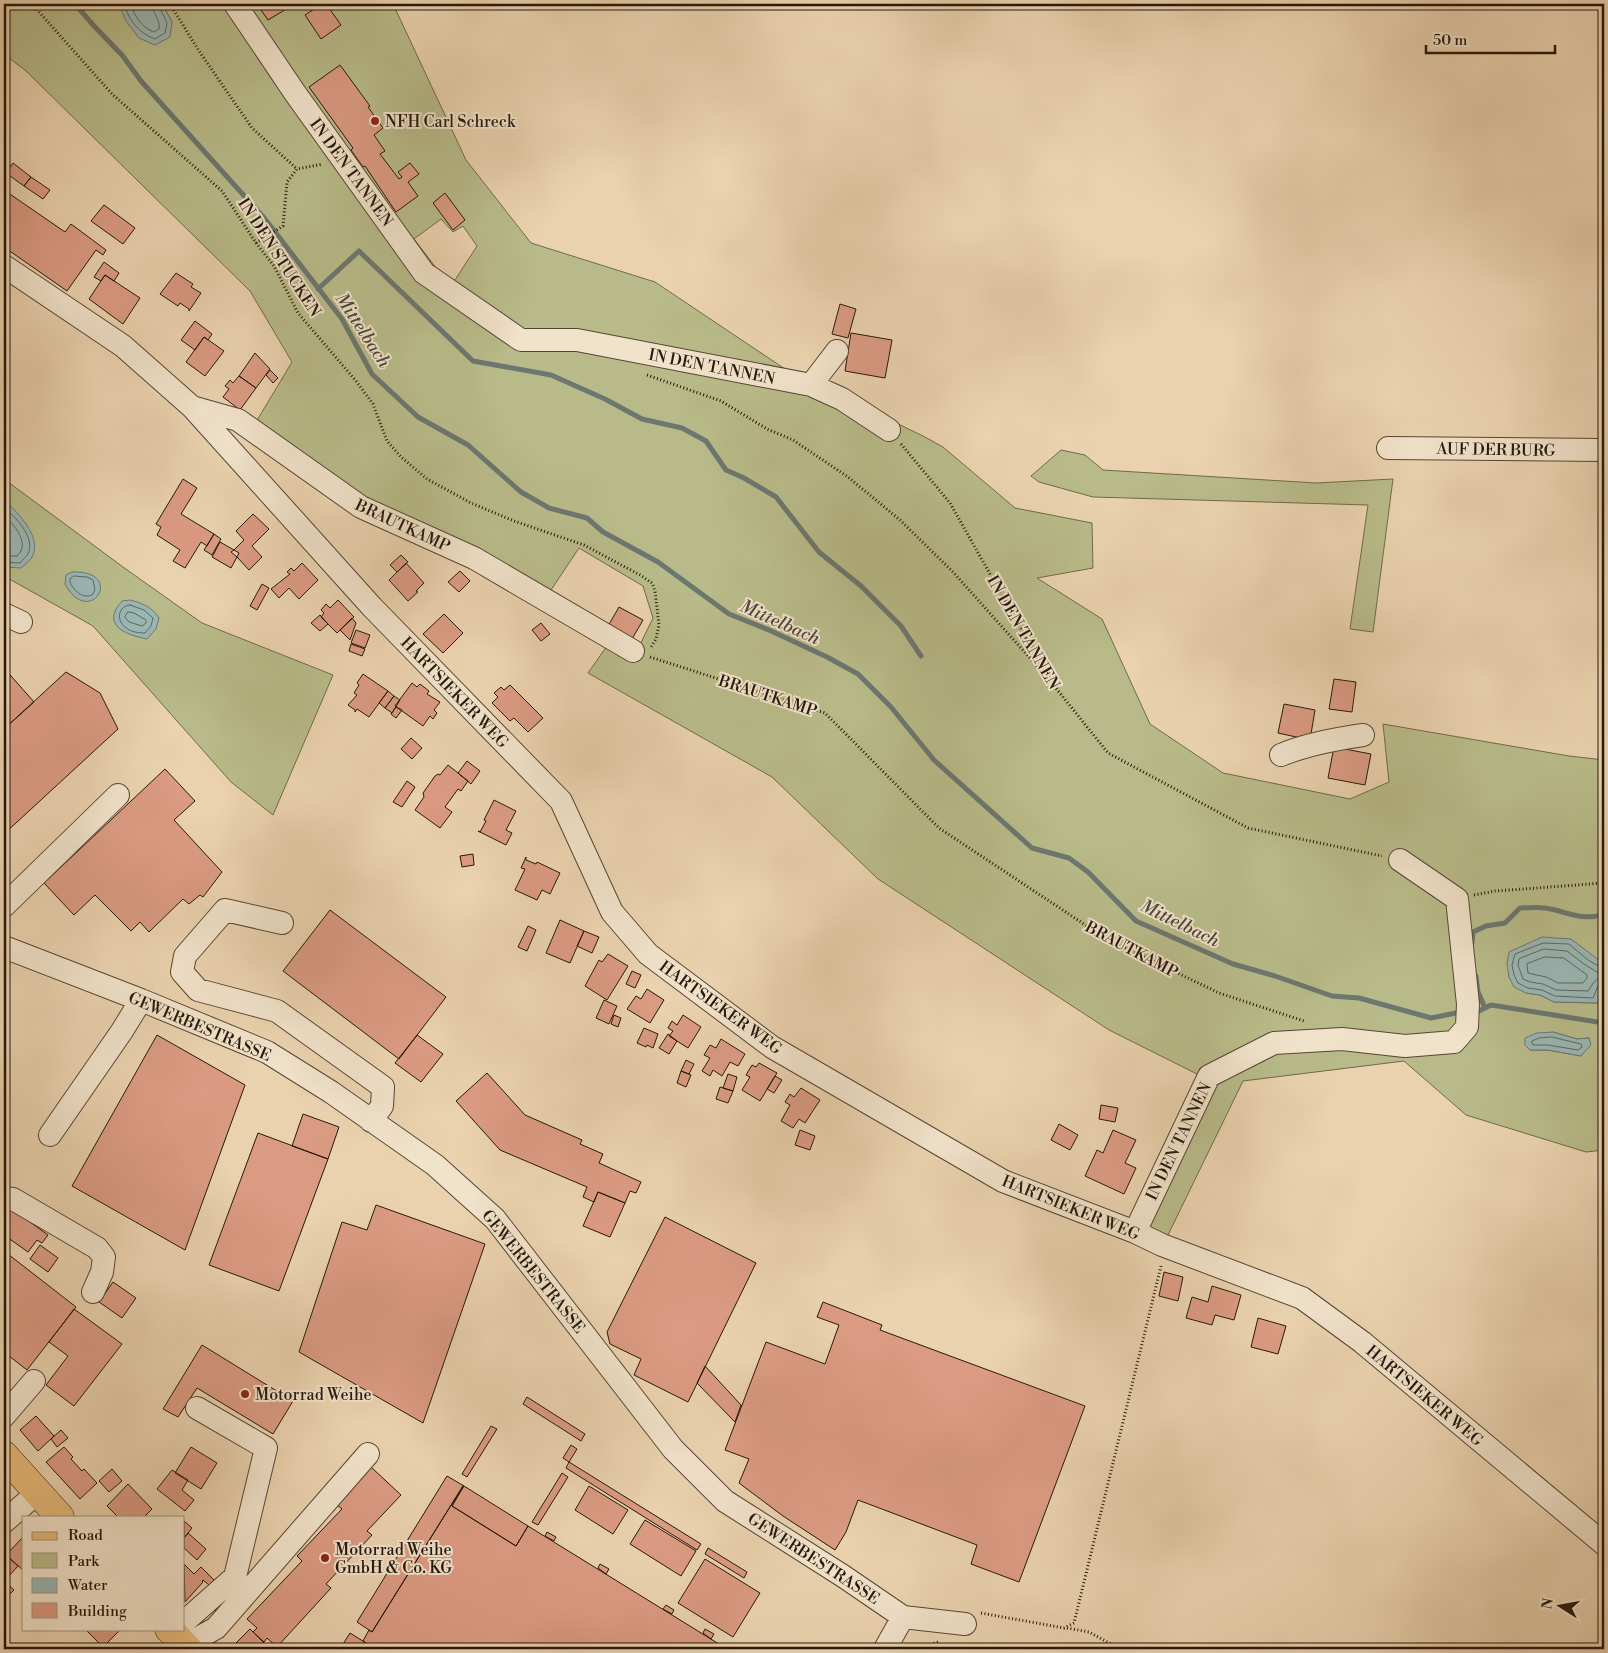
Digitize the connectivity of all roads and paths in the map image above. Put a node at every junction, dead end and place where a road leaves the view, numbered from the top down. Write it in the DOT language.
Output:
graph roads {
  1 [pos="32,4"];
  2 [pos="170,4"];
  3 [pos="235,4"];
  4 [pos="327,163"];
  5 [pos="297,169"];
  6 [pos="256,243"];
  7 [pos="4,266"];
  8 [pos="836,351"];
  9 [pos="640,371"];
  10 [pos="811,385"];
  11 [pos="192,407"];
  12 [pos="889,430"];
  13 [pos="1388,448"];
  14 [pos="1604,450"];
  15 [pos="640,653"];
  16 [pos="1051,682"];
  17 [pos="1363,735"];
  18 [pos="1281,754"];
  19 [pos="118,795"];
  20 [pos="1400,860"];
  21 [pos="1604,883"];
  22 [pos="1457,899"];
  23 [pos="4,906"];
  24 [pos="282,923"];
  25 [pos="4,948"];
  26 [pos="141,1000"];
  27 [pos="1306,1022"];
  28 [pos="371,1121"];
  29 [pos="50,1134"];
  30 [pos="4,1198"];
  31 [pos="1135,1232"];
  32 [pos="1162,1264"];
  33 [pos="94,1292"];
  34 [pos="34,1382"];
  35 [pos="197,1408"];
  36 [pos="4,1416"];
  37 [pos="368,1454"];
  38 [pos="4,1455"];
  39 [pos="38,1493"];
  40 [pos="59,1516"];
  41 [pos="4,1522"];
  42 [pos="1604,1544"];
  43 [pos="903,1617"];
  44 [pos="965,1624"];
  45 [pos="1064,1628"];
  46 [pos="179,1637"];
  47 [pos="945,1643"];
  48 [pos="885,1649"];
  49 [pos="917,1649"];
  50 [pos="1120,1649"];
  1 -- 6 [label="path, IN DEN STUCKEN"];
  2 -- 5 [label="path"];
  3 -- 10 [label="street, IN DEN TANNEN"];
  4 -- 5 [label="path"];
  5 -- 6 [label="path"];
  6 -- 15 [label="path, IN DEN STUCKEN"];
  7 -- 11 [label="street, HARTSIEKER WEG"];
  8 -- 10 [label="street"];
  9 -- 16 [label="path"];
  10 -- 12 [label="street, IN DEN TANNEN"];
  11 -- 15 [label="street, BRAUTKAMP"];
  11 -- 31 [label="street, HARTSIEKER WEG"];
  12 -- 16 [label="path, IN DEN TANNEN"];
  13 -- 14 [label="street, AUF DER BURG"];
  15 -- 27 [label="path, BRAUTKAMP"];
  16 -- 20 [label="path, IN DEN TANNEN"];
  17 -- 18 [label="street"];
  19 -- 23 [label="street"];
  20 -- 22 [label="street"];
  21 -- 22 [label="path"];
  22 -- 31 [label="street, IN DEN TANNEN"];
  24 -- 28 [label="street"];
  25 -- 26 [label="street, GEWERBESTRASSE"];
  26 -- 28 [label="street, GEWERBESTRASSE"];
  26 -- 29 [label="street"];
  28 -- 43 [label="street, GEWERBESTRASSE"];
  30 -- 33 [label="street"];
  31 -- 42 [label="street, HARTSIEKER WEG"];
  32 -- 45 [label="path"];
  34 -- 36 [label="street"];
  35 -- 46 [label="street"];
  37 -- 46 [label="street"];
  38 -- 39 [label="main road"];
  39 -- 40 [label="main road"];
  39 -- 41 [label="street"];
  43 -- 44 [label="street, GEWERBESTRASSE"];
  43 -- 48 [label="street"];
  44 -- 45 [label="path"];
  45 -- 50 [label="path"];
  47 -- 49 [label="path"];
}
